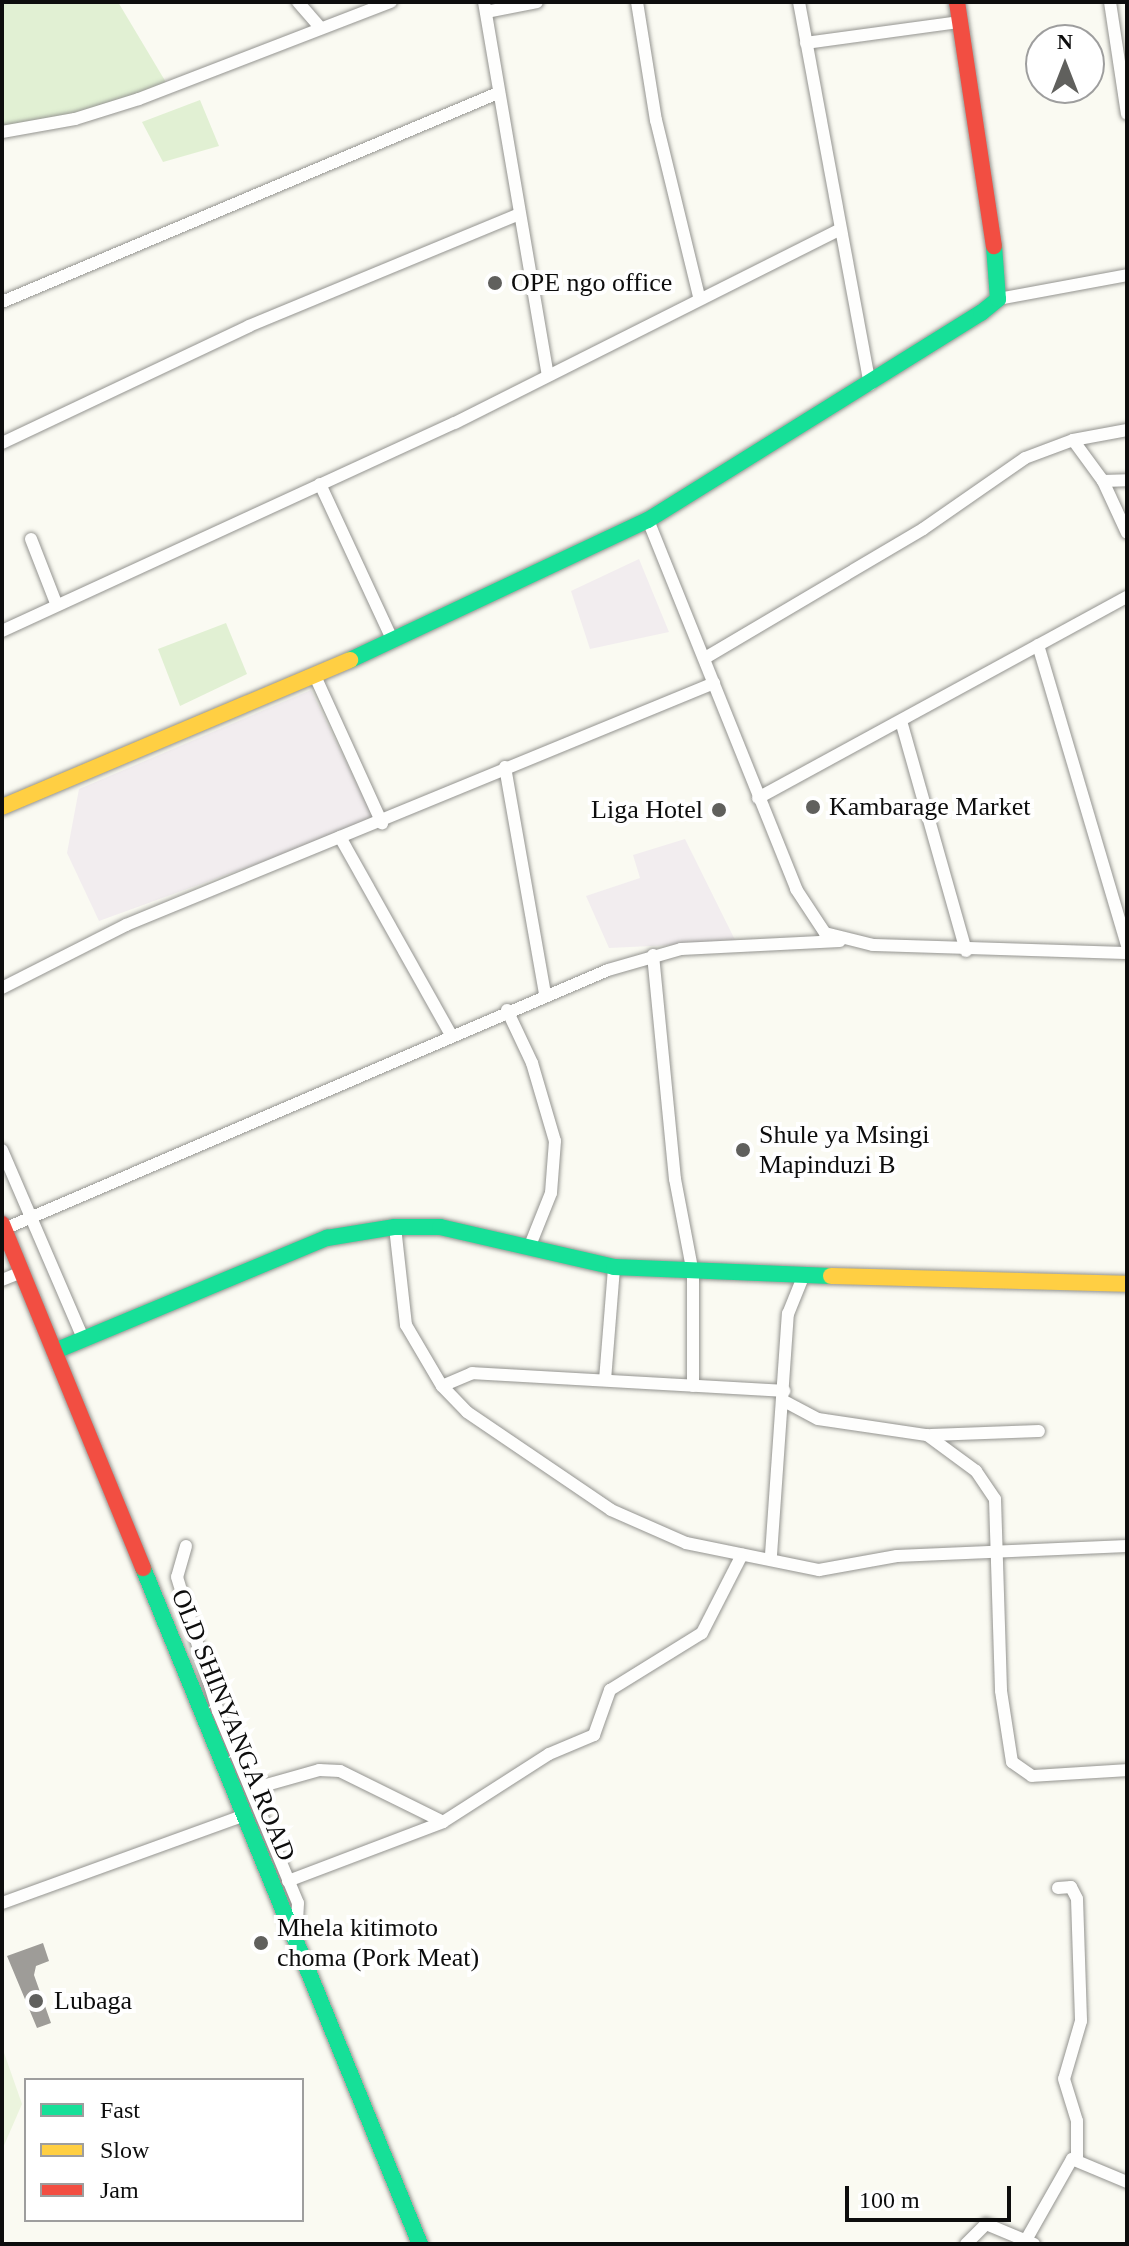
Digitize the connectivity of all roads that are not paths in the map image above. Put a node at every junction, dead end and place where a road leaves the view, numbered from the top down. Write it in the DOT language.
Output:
graph roads {
  1 [pos="298,2"];
  2 [pos="391,2"];
  3 [pos="537,2"];
  4 [pos="637,2"];
  5 [pos="799,2"];
  6 [pos="957,2"];
  7 [pos="1110,2"];
  8 [pos="485,7"];
  9 [pos="960,22"];
  10 [pos="320,27"];
  11 [pos="806,43"];
  12 [pos="498,93"];
  13 [pos="1127,114"];
  14 [pos="2,132"];
  15 [pos="517,215"];
  16 [pos="839,230"];
  17 [pos="1127,275"];
  18 [pos="699,297"];
  19 [pos="998,299"];
  20 [pos="2,302"];
  21 [pos="548,376"];
  22 [pos="870,384"];
  23 [pos="1127,430"];
  24 [pos="1073,440"];
  25 [pos="2,443"];
  26 [pos="1127,480"];
  27 [pos="1103,481"];
  28 [pos="320,484"];
  29 [pos="648,520"];
  30 [pos="1127,533"];
  31 [pos="31,539"];
  32 [pos="1127,597"];
  33 [pos="56,603"];
  34 [pos="2,631"];
  35 [pos="391,637"];
  36 [pos="1038,645"];
  37 [pos="705,658"];
  38 [pos="315,676"];
  39 [pos="714,683"];
  40 [pos="901,721"];
  41 [pos="505,767"];
  42 [pos="758,798"];
  43 [pos="2,807"];
  44 [pos="382,823"];
  45 [pos="340,837"];
  46 [pos="840,941"];
  47 [pos="1127,945"];
  48 [pos="966,951"];
  49 [pos="1127,953"];
  50 [pos="653,955"];
  51 [pos="2,988"];
  52 [pos="545,994"];
  53 [pos="507,1010"];
  54 [pos="451,1035"];
  55 [pos="2,1150"];
  56 [pos="32,1216"];
  57 [pos="3,1227"];
  58 [pos="395,1227"];
  59 [pos="529,1248"];
  60 [pos="614,1267"];
  61 [pos="22,1272"];
  62 [pos="693,1273"];
  63 [pos="803,1277"];
  64 [pos="2,1280"];
  65 [pos="1127,1284"];
  66 [pos="83,1338"];
  67 [pos="55,1351"];
  68 [pos="605,1380"];
  69 [pos="442,1386"];
  70 [pos="693,1386"];
  71 [pos="784,1396"];
  72 [pos="1039,1431"];
  73 [pos="927,1435"];
  74 [pos="186,1546"];
  75 [pos="1127,1546"];
  76 [pos="995,1552"];
  77 [pos="742,1555"];
  78 [pos="771,1555"];
  79 [pos="1127,1770"];
  80 [pos="252,1789"];
  81 [pos="242,1816"];
  82 [pos="443,1822"];
  83 [pos="288,1881"];
  84 [pos="1058,1888"];
  85 [pos="2,1903"];
  86 [pos="296,1938"];
  87 [pos="1077,2158"];
  88 [pos="1127,2182"];
  89 [pos="1030,2242"];
  90 [pos="420,2244"];
  91 [pos="966,2244"];
  1 -- 10 [label="street"];
  2 -- 10 [label="street"];
  3 -- 8 [label="street"];
  4 -- 18 [label="street"];
  5 -- 11 [label="street"];
  6 -- 9 [label="street"];
  7 -- 13 [label="street"];
  8 -- 12 [label="street"];
  9 -- 11 [label="street"];
  9 -- 19 [label="street"];
  10 -- 14 [label="street"];
  11 -- 16 [label="street"];
  12 -- 15 [label="street"];
  12 -- 20 [label="street"];
  15 -- 21 [label="street"];
  15 -- 25 [label="street"];
  16 -- 18 [label="street"];
  16 -- 22 [label="street"];
  17 -- 19 [label="street"];
  18 -- 21 [label="street"];
  19 -- 22 [label="street"];
  21 -- 28 [label="street"];
  22 -- 29 [label="street"];
  23 -- 24 [label="street"];
  24 -- 27 [label="street"];
  24 -- 37 [label="street"];
  26 -- 27 [label="street"];
  27 -- 30 [label="street"];
  28 -- 33 [label="street"];
  28 -- 35 [label="street"];
  29 -- 35 [label="street"];
  29 -- 37 [label="street"];
  31 -- 33 [label="street"];
  32 -- 36 [label="street"];
  33 -- 34 [label="street"];
  35 -- 38 [label="street"];
  36 -- 40 [label="street"];
  36 -- 47 [label="street"];
  37 -- 39 [label="street"];
  38 -- 43 [label="street"];
  38 -- 44 [label="street"];
  39 -- 41 [label="street"];
  39 -- 42 [label="street"];
  40 -- 42 [label="street"];
  40 -- 48 [label="street"];
  41 -- 44 [label="street"];
  41 -- 52 [label="street"];
  42 -- 46 [label="street"];
  44 -- 45 [label="street"];
  45 -- 51 [label="street"];
  45 -- 54 [label="street"];
  46 -- 48 [label="street"];
  46 -- 50 [label="street"];
  48 -- 49 [label="street"];
  50 -- 52 [label="street"];
  50 -- 62 [label="street"];
  52 -- 53 [label="street"];
  53 -- 54 [label="street"];
  53 -- 59 [label="street"];
  54 -- 56 [label="street"];
  55 -- 56 [label="street"];
  56 -- 57 [label="street"];
  56 -- 66 [label="street"];
  57 -- 61 [label="street, OLD SHINYANGA ROAD"];
  58 -- 59 [label="street"];
  58 -- 66 [label="street"];
  58 -- 69 [label="street"];
  59 -- 60 [label="street"];
  60 -- 62 [label="street"];
  60 -- 68 [label="street"];
  61 -- 64 [label="street"];
  61 -- 67 [label="street, OLD SHINYANGA ROAD"];
  62 -- 63 [label="street"];
  62 -- 70 [label="street"];
  63 -- 65 [label="street"];
  63 -- 71 [label="street"];
  66 -- 67 [label="street"];
  67 -- 81 [label="street, OLD SHINYANGA ROAD"];
  68 -- 69 [label="street"];
  68 -- 70 [label="street"];
  69 -- 77 [label="street"];
  70 -- 71 [label="street"];
  71 -- 73 [label="street"];
  71 -- 78 [label="street"];
  72 -- 73 [label="street"];
  73 -- 76 [label="street"];
  74 -- 80 [label="street"];
  75 -- 76 [label="street"];
  76 -- 78 [label="street"];
  76 -- 79 [label="street"];
  77 -- 78 [label="street"];
  77 -- 82 [label="street"];
  80 -- 82 [label="street"];
  80 -- 83 [label="street"];
  81 -- 85 [label="street"];
  81 -- 86 [label="street, OLD SHINYANGA ROAD"];
  82 -- 83 [label="street"];
  83 -- 86 [label="street"];
  84 -- 87 [label="street"];
  86 -- 90 [label="street, OLD SHINYANGA ROAD"];
  87 -- 88 [label="street"];
  87 -- 89 [label="street"];
  89 -- 91 [label="street"];
}
